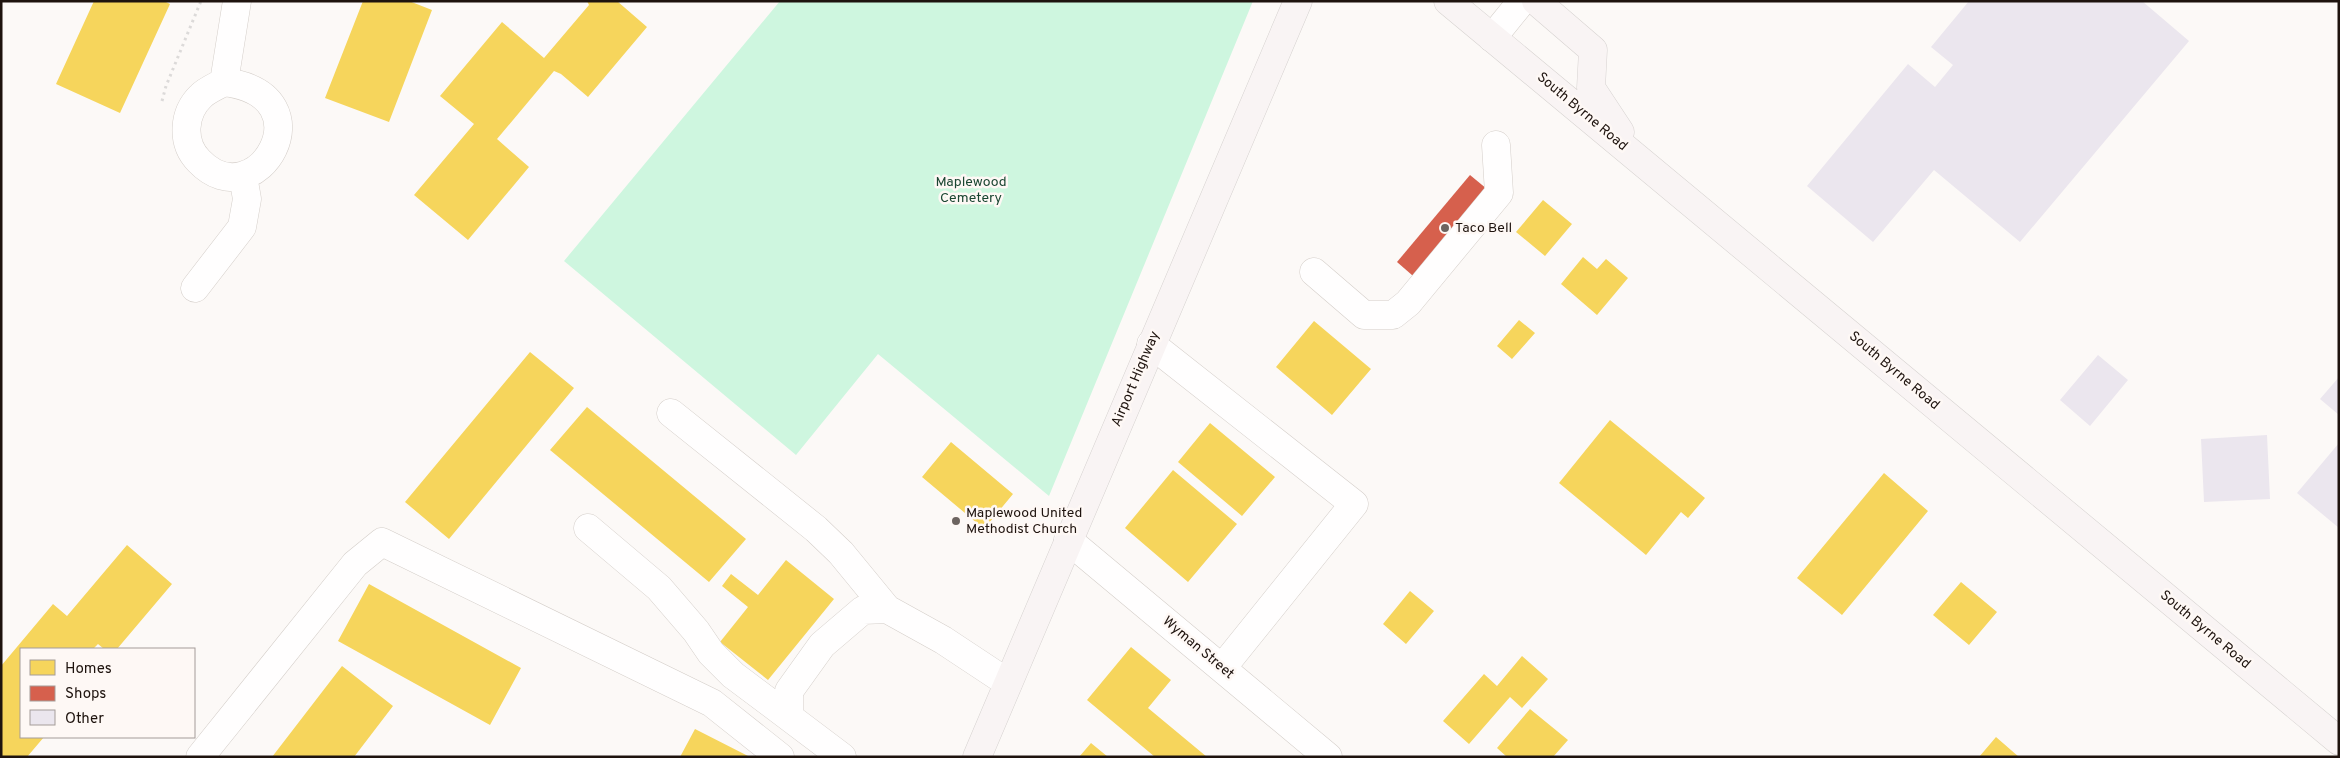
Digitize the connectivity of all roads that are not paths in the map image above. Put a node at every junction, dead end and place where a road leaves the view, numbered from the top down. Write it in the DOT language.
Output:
graph roads {
  1 [pos="237,1"];
  2 [pos="1298,1"];
  3 [pos="1448,1"];
  4 [pos="1522,1"];
  5 [pos="1536,1"];
  6 [pos="1492,38"];
  7 [pos="224,82"];
  8 [pos="1496,145"];
  9 [pos="1636,157"];
  10 [pos="243,176"];
  11 [pos="1314,272"];
  12 [pos="195,288"];
  13 [pos="1151,344"];
  14 [pos="671,413"];
  15 [pos="588,528"];
  16 [pos="1068,540"];
  17 [pos="887,609"];
  18 [pos="1222,668"];
  19 [pos="1008,683"];
  20 [pos="789,717"];
  21 [pos="2339,741"];
  22 [pos="200,757"];
  23 [pos="780,757"];
  24 [pos="842,757"];
  25 [pos="977,757"];
  26 [pos="1328,757"];
  1 -- 7 [label="street"];
  2 -- 13 [label="main road, Airport Highway"];
  3 -- 6 [label="main road, South Byrne Road"];
  4 -- 6 [label="street"];
  5 -- 9 [label="main road"];
  6 -- 9 [label="main road, South Byrne Road"];
  7 -- 10 [label="street"];
  7 -- 10 [label="street"];
  8 -- 11 [label="street"];
  9 -- 21 [label="main road, South Byrne Road"];
  10 -- 12 [label="street"];
  13 -- 16 [label="main road, Airport Highway"];
  13 -- 18 [label="street"];
  14 -- 17 [label="street"];
  15 -- 20 [label="street"];
  16 -- 18 [label="street, Wyman Street"];
  16 -- 19 [label="main road, Airport Highway"];
  17 -- 19 [label="street"];
  17 -- 20 [label="street"];
  18 -- 26 [label="street, Wyman Street"];
  19 -- 25 [label="main road, Airport Highway"];
  20 -- 24 [label="street"];
  22 -- 23 [label="street"];
}
